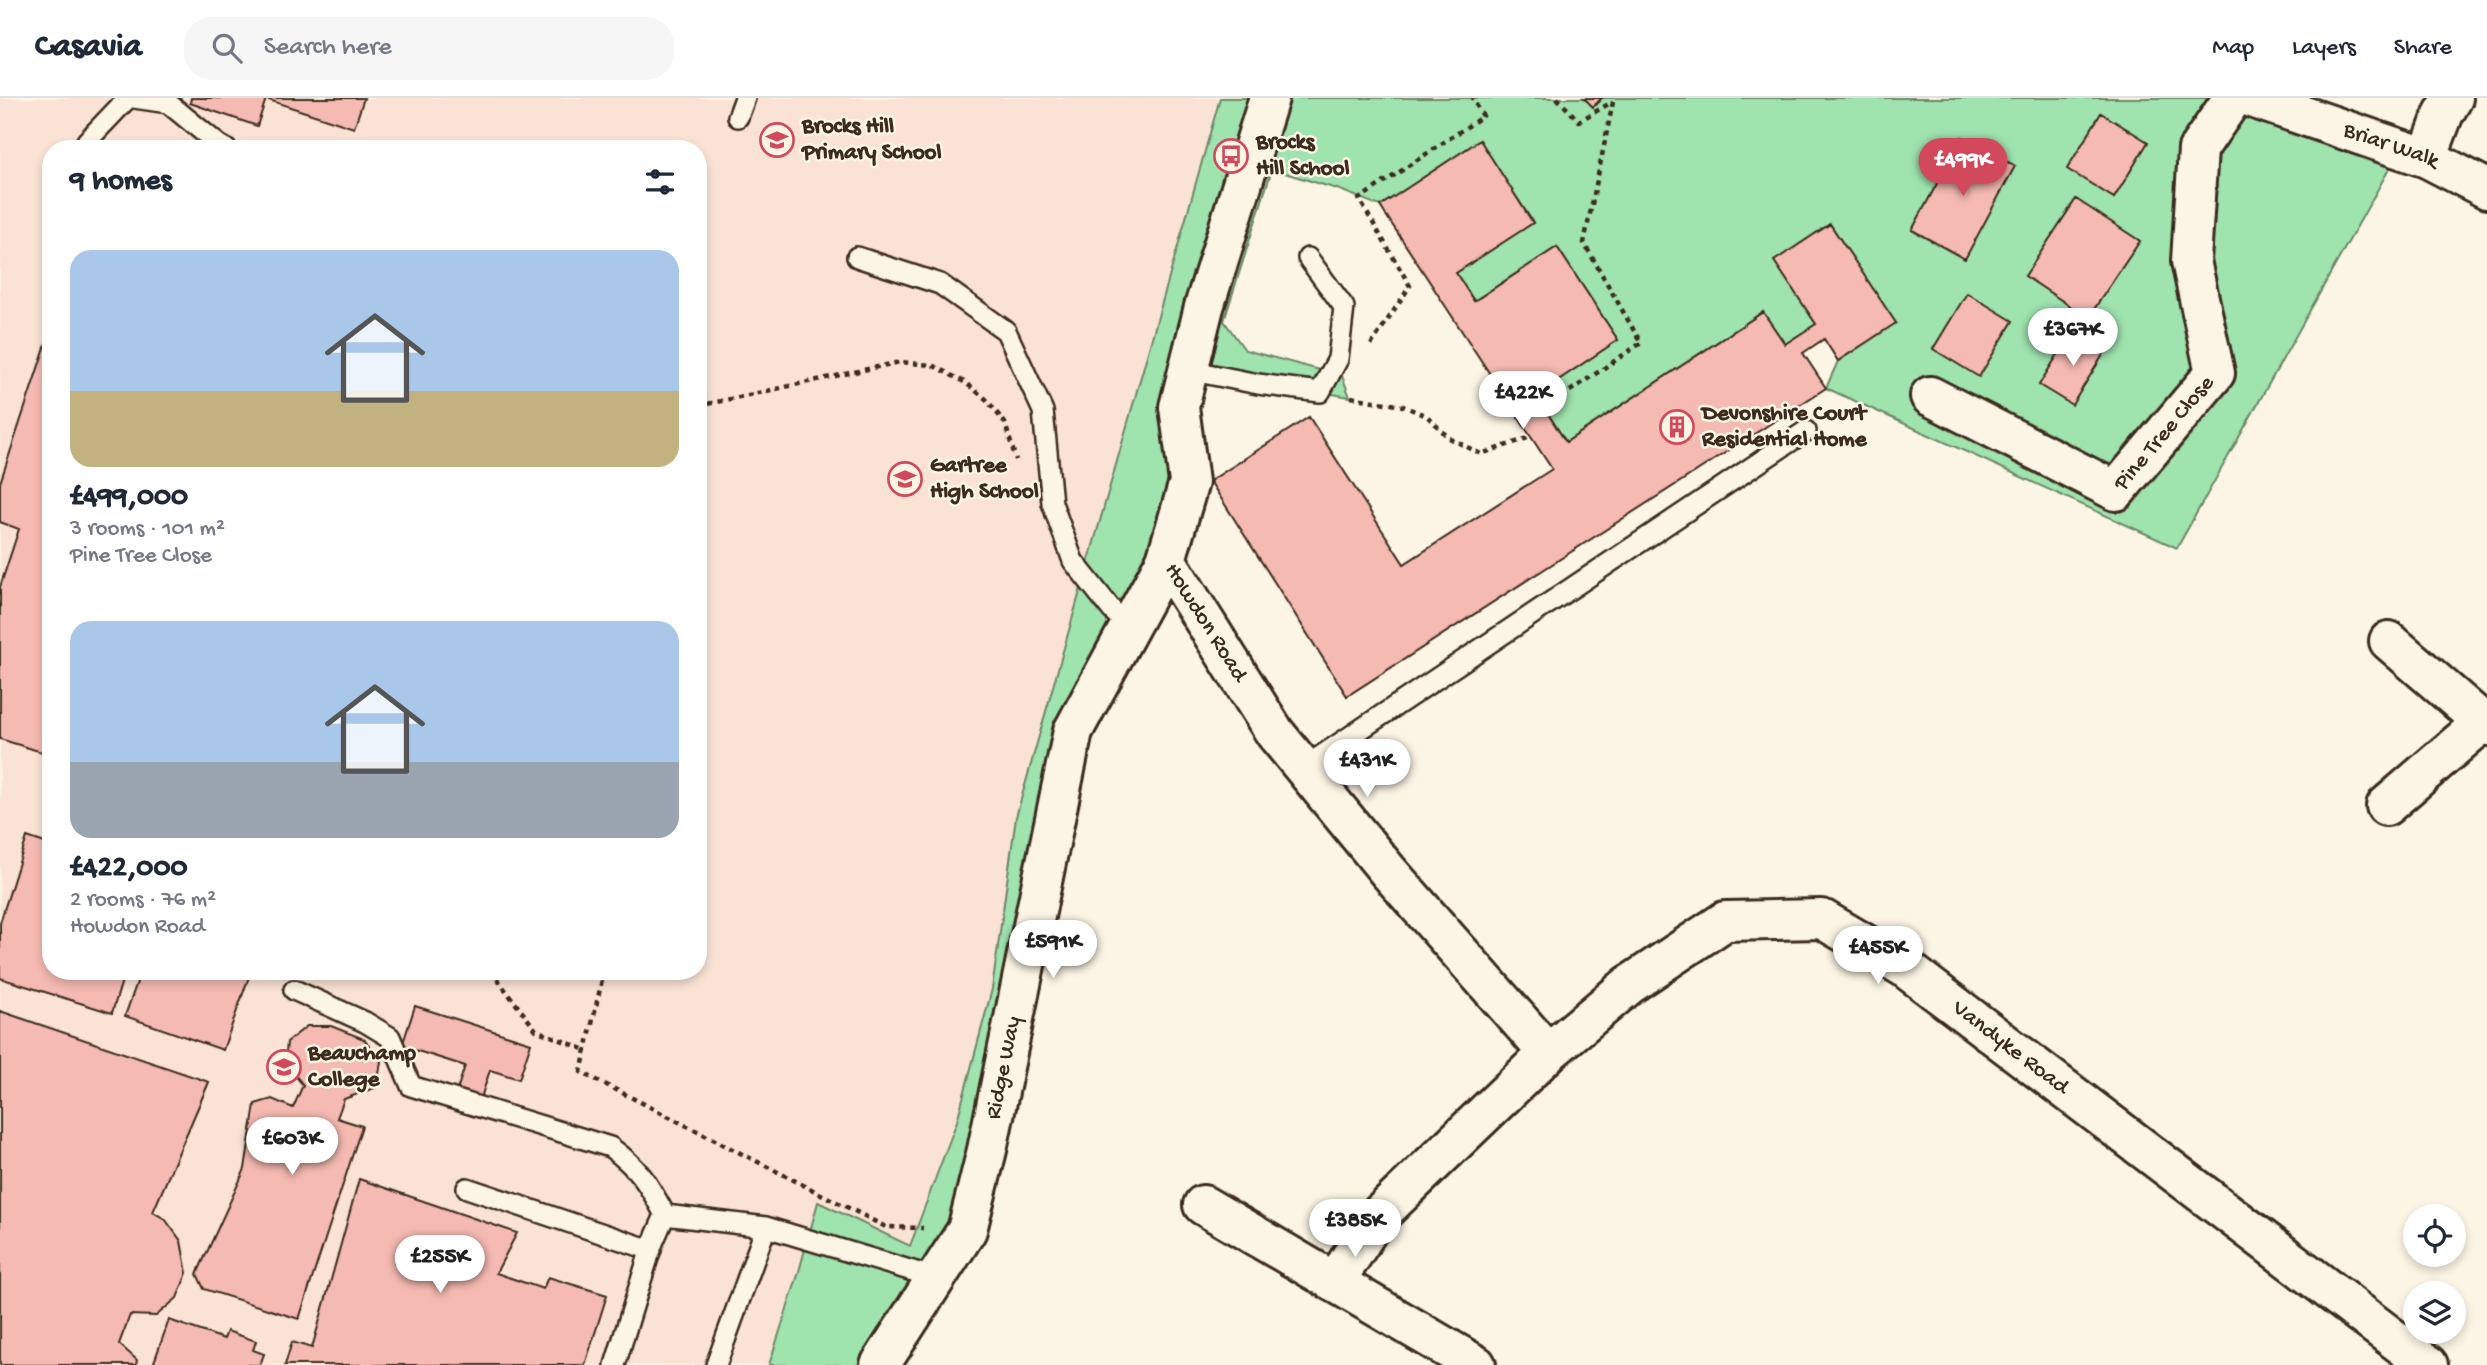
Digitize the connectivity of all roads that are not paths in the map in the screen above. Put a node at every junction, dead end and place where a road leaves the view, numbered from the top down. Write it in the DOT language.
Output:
graph roads {
  1 [pos="128,98"];
  2 [pos="134,98"];
  3 [pos="745,98"];
  4 [pos="1269,98"];
  5 [pos="2233,98"];
  6 [pos="2252,98"];
  7 [pos="2454,98"];
  8 [pos="738,117"];
  9 [pos="88,140"];
  10 [pos="213,140"];
  11 [pos="2427,158"];
  12 [pos="2487,189"];
  13 [pos="858,257"];
  14 [pos="1308,258"];
  15 [pos="1188,370"];
  16 [pos="1930,396"];
  17 [pos="1806,431"];
  18 [pos="1166,560"];
  19 [pos="1130,628"];
  20 [pos="2389,641"];
  21 [pos="2484,724"];
  22 [pos="1303,768"];
  23 [pos="2386,806"];
  24 [pos="294,990"];
  25 [pos="1548,1052"];
  26 [pos="467,1188"];
  27 [pos="1203,1205"];
  28 [pos="665,1215"];
  29 [pos="766,1227"];
  30 [pos="651,1250"];
  31 [pos="936,1278"];
  32 [pos="1335,1282"];
  33 [pos="615,1365"];
  34 [pos="716,1365"];
  35 [pos="880,1365"];
  36 [pos="1476,1365"];
  37 [pos="2428,1365"];
  1 -- 9 [label="lane"];
  2 -- 10 [label="lane"];
  3 -- 8 [label="lane"];
  4 -- 15 [label="street, Howdon Road"];
  5 -- 16 [label="street, Pine Tree Close"];
  6 -- 11 [label="street, Briar Walk"];
  7 -- 11 [label="street"];
  11 -- 12 [label="street, Briar Walk"];
  13 -- 19 [label="lane"];
  14 -- 15 [label="lane"];
  15 -- 18 [label="street, Howdon Road"];
  17 -- 22 [label="lane"];
  18 -- 19 [label="street, Ridge Way"];
  18 -- 22 [label="street, Howdon Road"];
  19 -- 31 [label="street, Ridge Way"];
  20 -- 21 [label="street"];
  21 -- 23 [label="street"];
  22 -- 25 [label="street, Howdon Road"];
  24 -- 28 [label="lane"];
  25 -- 32 [label="street, Vandyke Road"];
  25 -- 37 [label="street, Vandyke Road"];
  26 -- 30 [label="lane"];
  27 -- 32 [label="street"];
  28 -- 29 [label="lane"];
  28 -- 30 [label="lane"];
  29 -- 31 [label="lane"];
  29 -- 34 [label="lane"];
  30 -- 33 [label="lane"];
  31 -- 35 [label="street, Ridge Way"];
  32 -- 36 [label="street"];
}
